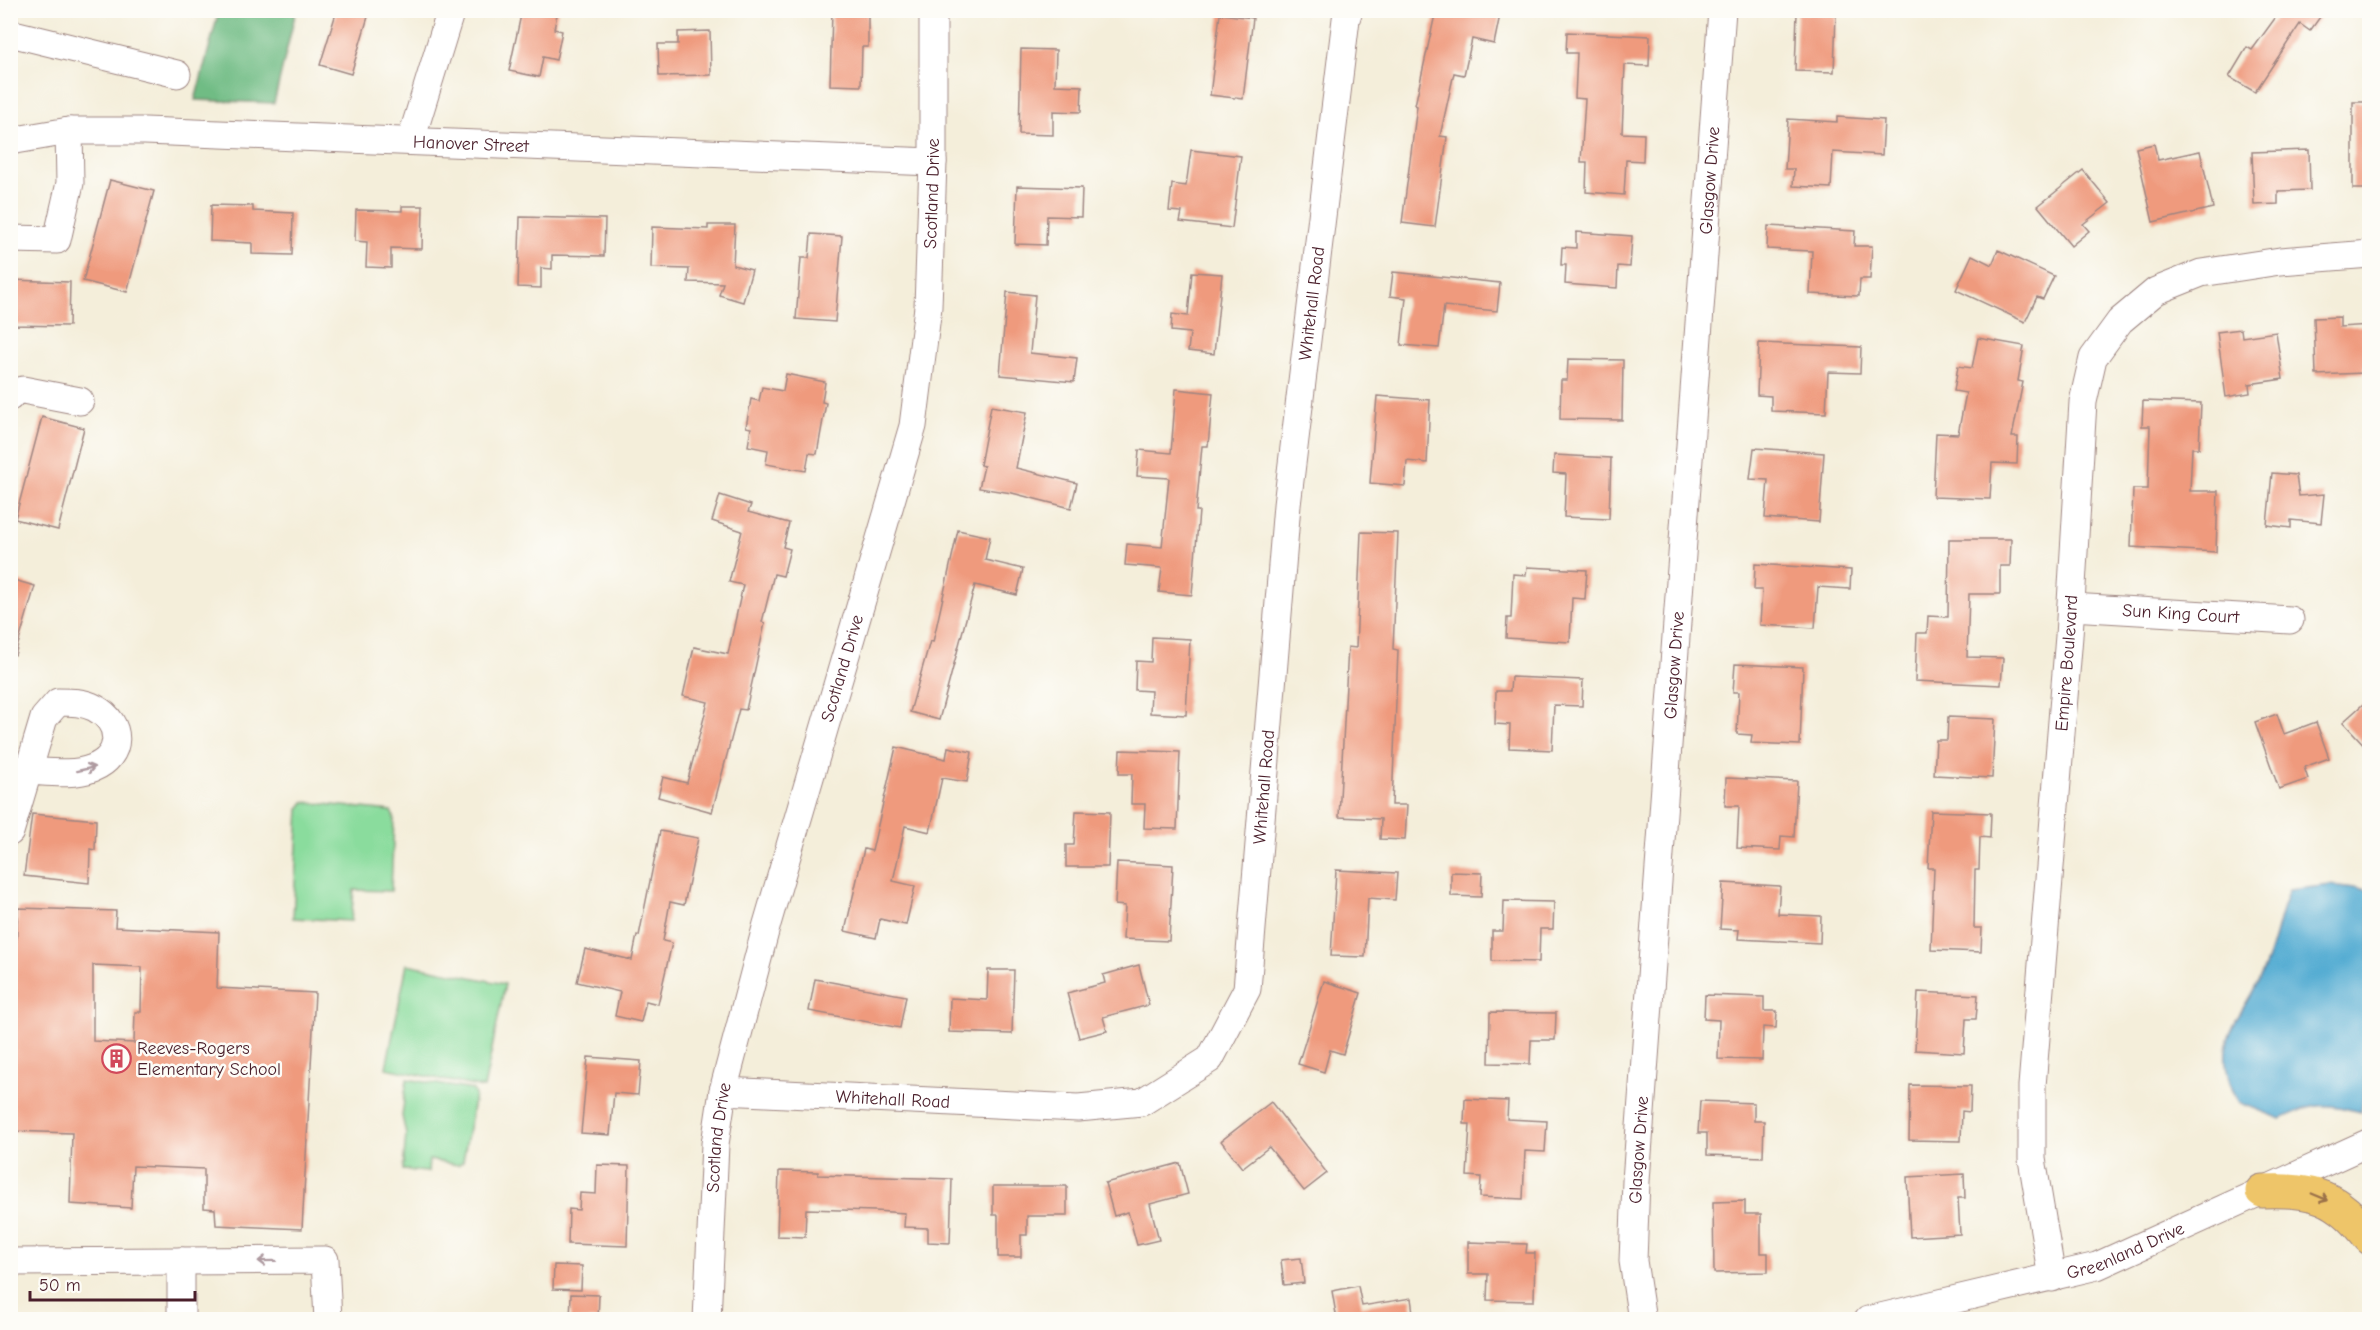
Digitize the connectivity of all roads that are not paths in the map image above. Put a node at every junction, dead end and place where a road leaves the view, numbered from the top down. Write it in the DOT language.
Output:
graph roads {
  1 [pos="451,10"];
  2 [pos="933,10"];
  3 [pos="1349,10"];
  4 [pos="1722,10"];
  5 [pos="10,33"];
  6 [pos="177,74"];
  7 [pos="69,131"];
  8 [pos="411,140"];
  9 [pos="10,141"];
  10 [pos="933,162"];
  11 [pos="10,239"];
  12 [pos="2370,254"];
  13 [pos="10,397"];
  14 [pos="80,401"];
  15 [pos="2071,607"];
  16 [pos="2290,620"];
  17 [pos="28,771"];
  18 [pos="10,832"];
  19 [pos="723,1091"];
  20 [pos="2370,1142"];
  21 [pos="2262,1191"];
  22 [pos="2370,1238"];
  23 [pos="10,1262"];
  24 [pos="181,1262"];
  25 [pos="2052,1278"];
  26 [pos="1880,1318"];
  27 [pos="181,1320"];
  28 [pos="328,1320"];
  29 [pos="707,1320"];
  30 [pos="1642,1320"];
  1 -- 8 [label="street"];
  2 -- 10 [label="street, Scotland Drive"];
  3 -- 19 [label="street, Whitehall Road"];
  4 -- 30 [label="street, Glasgow Drive"];
  5 -- 6 [label="street"];
  7 -- 8 [label="street, Hanover Street"];
  7 -- 9 [label="street, Hanover Street"];
  7 -- 11 [label="street"];
  8 -- 10 [label="street, Hanover Street"];
  10 -- 19 [label="street, Scotland Drive"];
  12 -- 15 [label="street, Empire Boulevard"];
  13 -- 14 [label="street"];
  15 -- 16 [label="street, Sun King Court"];
  15 -- 25 [label="street, Empire Boulevard"];
  17 -- 18 [label="street"];
  19 -- 29 [label="street, Scotland Drive"];
  20 -- 21 [label="street, Greenland Drive"];
  21 -- 22 [label="main road, one-way"];
  21 -- 25 [label="street, Greenland Drive"];
  23 -- 24 [label="street"];
  24 -- 27 [label="street"];
  28 -- 24 [label="street, one-way"];
  25 -- 26 [label="street, Greenland Drive"];
}
